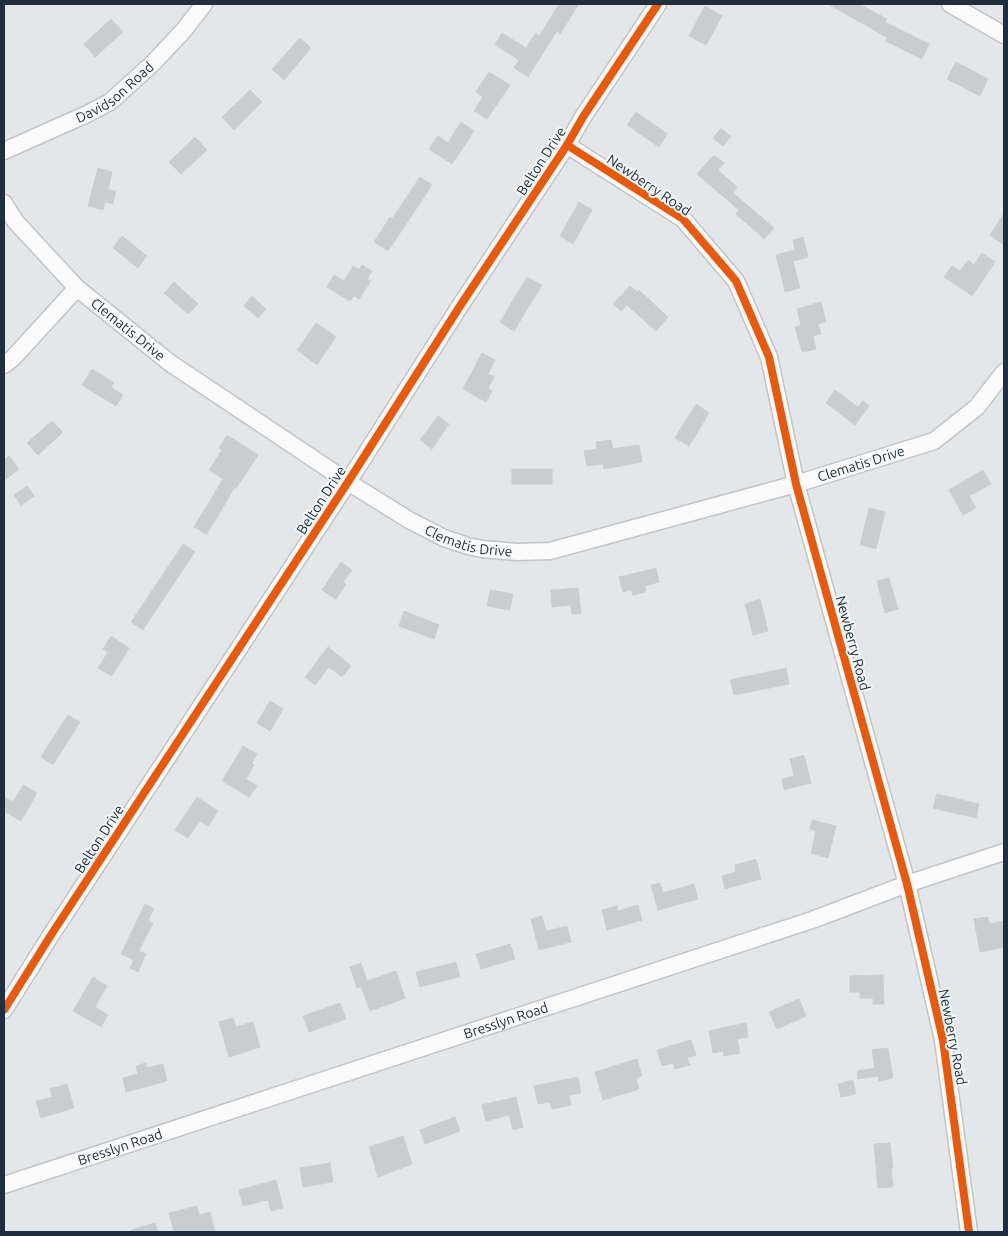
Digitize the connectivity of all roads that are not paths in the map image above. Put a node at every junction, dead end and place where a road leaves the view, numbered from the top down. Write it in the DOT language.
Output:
graph roads {
  1 [pos="204,4"];
  2 [pos="658,4"];
  3 [pos="950,4"];
  4 [pos="1004,35"];
  5 [pos="567,145"];
  6 [pos="4,152"];
  7 [pos="4,204"];
  8 [pos="76,288"];
  9 [pos="4,365"];
  10 [pos="1004,372"];
  11 [pos="348,482"];
  12 [pos="796,484"];
  13 [pos="1004,852"];
  14 [pos="906,884"];
  15 [pos="4,1010"];
  16 [pos="5,1182"];
  17 [pos="969,1232"];
  1 -- 6 [label="street, Davidson Road"];
  2 -- 5 [label="street, Belton Drive"];
  3 -- 4 [label="street"];
  5 -- 11 [label="street, Belton Drive"];
  5 -- 12 [label="street, Newberry Road"];
  7 -- 8 [label="street, Clematis Drive"];
  8 -- 9 [label="street"];
  8 -- 11 [label="street, Clematis Drive"];
  10 -- 12 [label="street, Clematis Drive"];
  11 -- 12 [label="street, Clematis Drive"];
  11 -- 15 [label="street, Belton Drive"];
  12 -- 14 [label="street, Newberry Road"];
  13 -- 14 [label="street, Bresslyn Road"];
  14 -- 16 [label="street, Bresslyn Road"];
  14 -- 17 [label="street, Newberry Road"];
}
